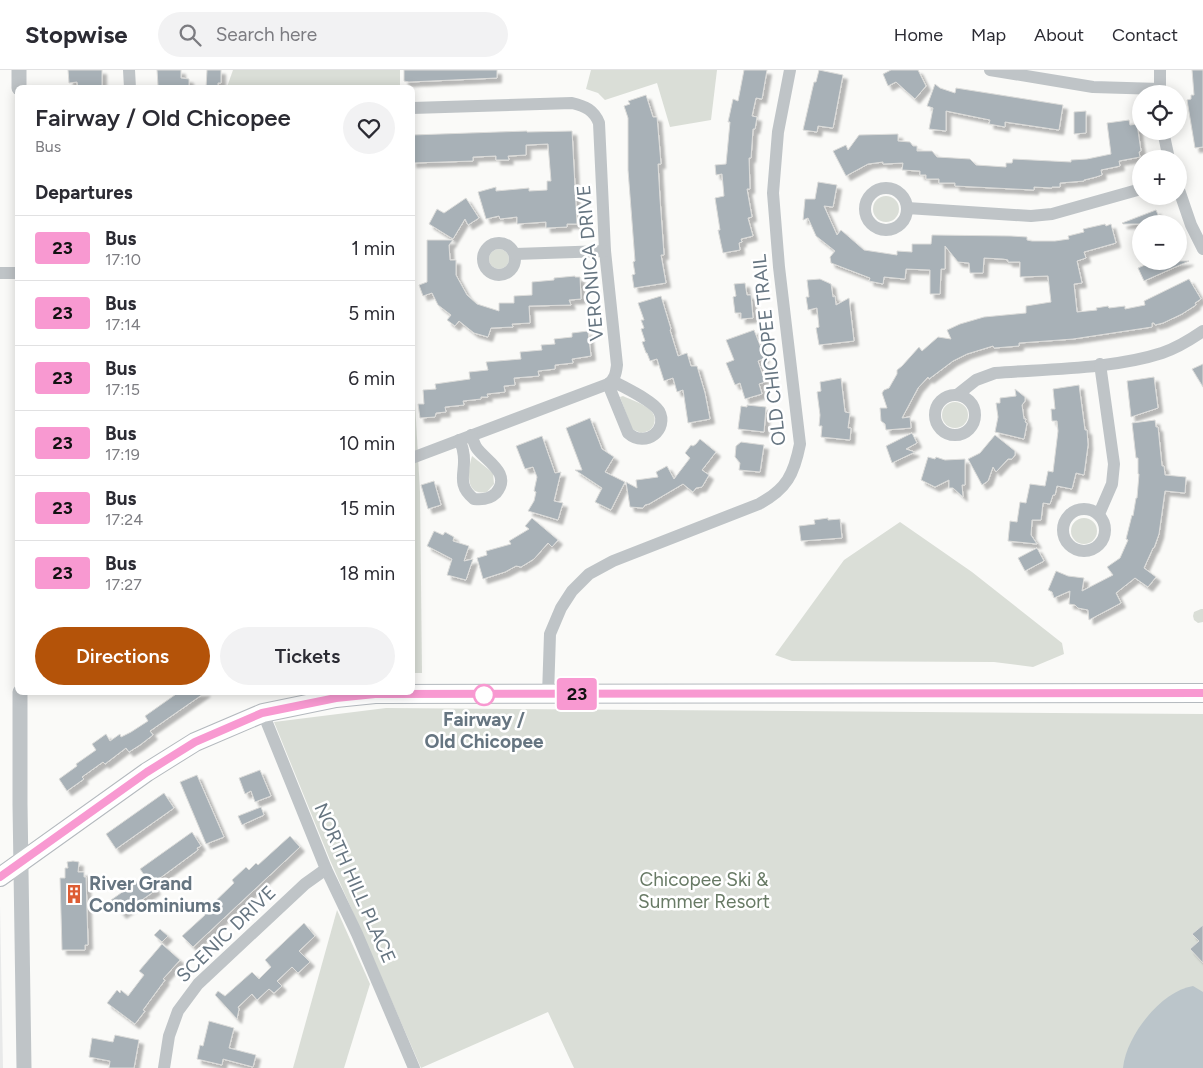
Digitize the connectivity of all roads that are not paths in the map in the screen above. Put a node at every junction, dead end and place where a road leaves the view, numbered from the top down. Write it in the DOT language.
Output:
graph roads {
  1 [pos="19,70"];
  2 [pos="130,70"];
  3 [pos="790,70"];
  4 [pos="990,70"];
  5 [pos="1160,70"];
  6 [pos="19,85"];
  7 [pos="130,85"];
  8 [pos="1160,85"];
  9 [pos="1132,89"];
  10 [pos="415,108"];
  11 [pos="1132,192"];
  12 [pos="1185,205"];
  13 [pos="907,208"];
  14 [pos="1203,248"];
  15 [pos="605,251"];
  16 [pos="515,254"];
  17 [pos="15,273"];
  18 [pos="0,274"];
  19 [pos="1203,331"];
  20 [pos="1100,364"];
  21 [pos="610,383"];
  22 [pos="957,395"];
  23 [pos="471,435"];
  24 [pos="459,440"];
  25 [pos="415,457"];
  26 [pos="1099,514"];
  27 [pos="1203,693"];
  28 [pos="415,694"];
  29 [pos="20,695"];
  30 [pos="365,695"];
  31 [pos="548,695"];
  32 [pos="262,713"];
  33 [pos="21,861"];
  34 [pos="326,869"];
  35 [pos="0,876"];
  36 [pos="24,1068"];
  37 [pos="164,1068"];
  38 [pos="414,1068"];
  1 -- 6 [label="street"];
  2 -- 7 [label="street"];
  3 -- 31 [label="street, OLD CHICOPEE TRAIL"];
  4 -- 9 [label="street"];
  5 -- 8 [label="street"];
  10 -- 15 [label="street, VERONICA DRIVE"];
  11 -- 13 [label="street"];
  12 -- 14 [label="street"];
  15 -- 16 [label="street"];
  15 -- 21 [label="street, VERONICA DRIVE"];
  17 -- 18 [label="street"];
  19 -- 20 [label="street"];
  20 -- 22 [label="street"];
  20 -- 26 [label="street"];
  21 -- 21 [label="street"];
  21 -- 23 [label="street"];
  23 -- 24 [label="street"];
  23 -- 24 [label="street"];
  24 -- 25 [label="street"];
  27 -- 31 [label="main road"];
  28 -- 31 [label="main road"];
  29 -- 33 [label="street"];
  30 -- 32 [label="main road"];
  32 -- 33 [label="main road"];
  32 -- 34 [label="street, NORTH HILL PLACE"];
  33 -- 35 [label="main road"];
  33 -- 36 [label="street"];
  34 -- 37 [label="street, SCENIC DRIVE"];
  34 -- 38 [label="street, NORTH HILL PLACE"];
}
